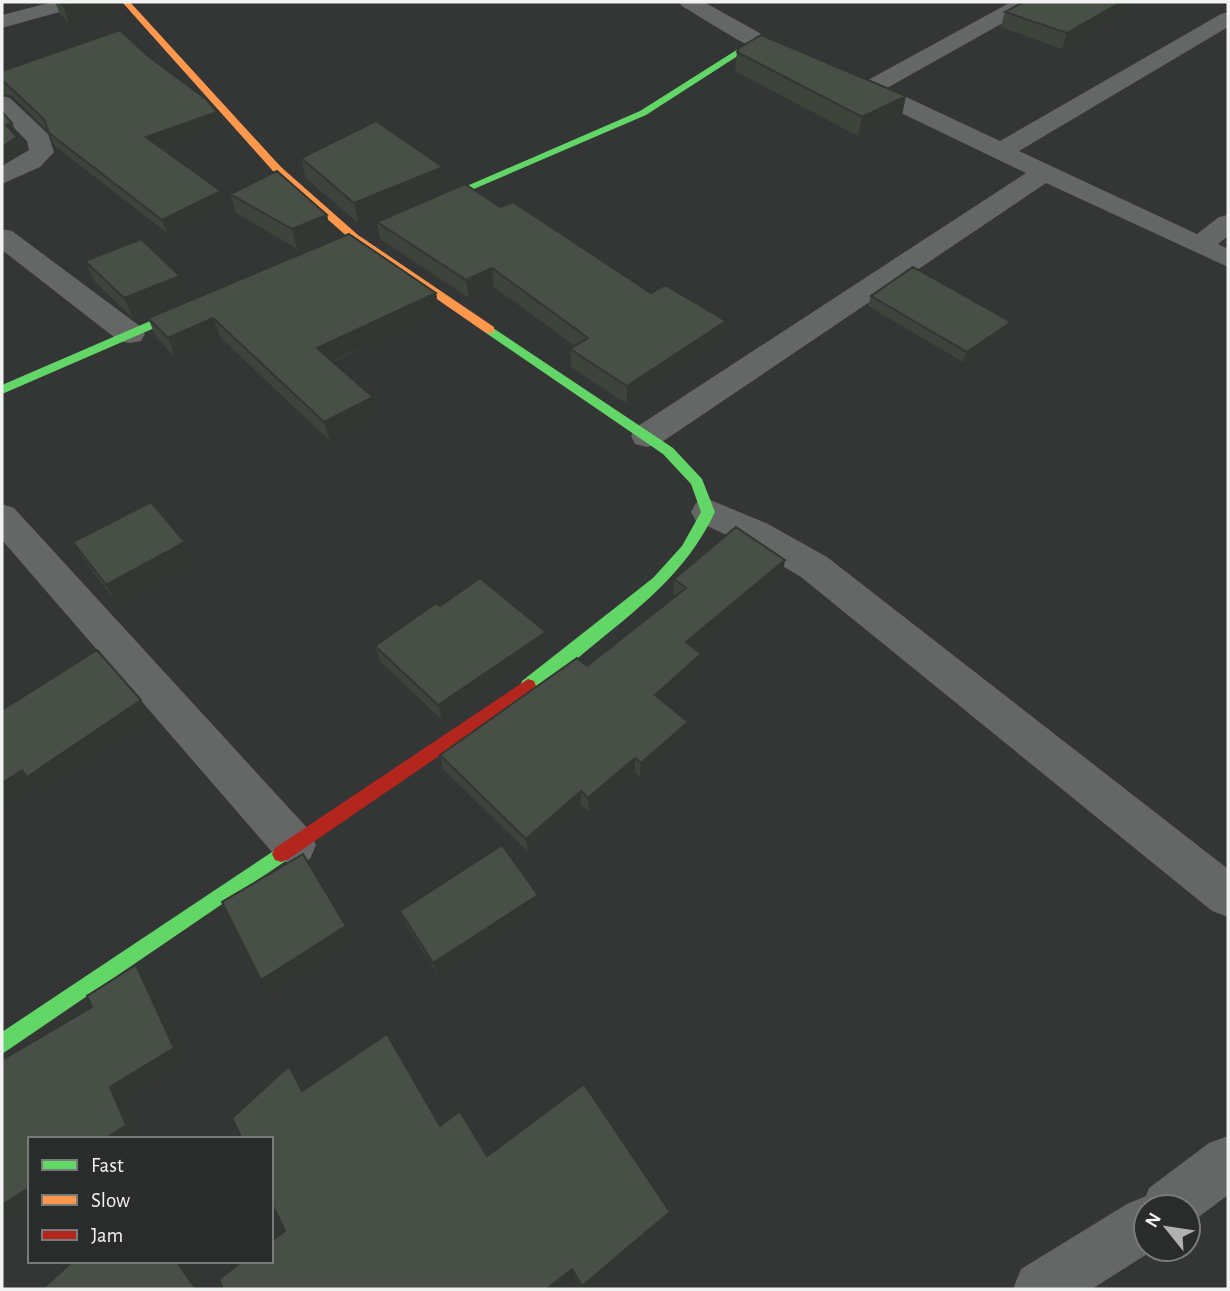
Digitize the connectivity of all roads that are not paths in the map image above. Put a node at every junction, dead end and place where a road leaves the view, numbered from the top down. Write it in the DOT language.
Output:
graph roads {
  1 [pos="74,2"];
  2 [pos="125,2"];
  3 [pos="689,2"];
  4 [pos="1026,2"];
  5 [pos="1228,18"];
  6 [pos="2,22"];
  7 [pos="757,41"];
  8 [pos="870,88"];
  9 [pos="2,103"];
  10 [pos="1001,151"];
  11 [pos="1045,172"];
  12 [pos="2,176"];
  13 [pos="405,216"];
  14 [pos="1228,223"];
  15 [pos="2,237"];
  16 [pos="1199,245"];
  17 [pos="1228,260"];
  18 [pos="215,297"];
  19 [pos="130,334"];
  20 [pos="2,390"];
  21 [pos="647,436"];
  22 [pos="708,512"];
  23 [pos="2,517"];
  24 [pos="294,845"];
  25 [pos="1228,896"];
  26 [pos="2,1044"];
  27 [pos="1228,1162"];
  28 [pos="1187,1193"];
  29 [pos="1132,1232"];
  30 [pos="1041,1289"];
  1 -- 6 [label="street"];
  2 -- 21 [label="street"];
  3 -- 7 [label="street"];
  4 -- 8 [label="street"];
  5 -- 10 [label="street"];
  7 -- 8 [label="street"];
  7 -- 13 [label="street"];
  8 -- 10 [label="street"];
  9 -- 12 [label="street"];
  10 -- 11 [label="street"];
  11 -- 16 [label="street"];
  11 -- 21 [label="street"];
  14 -- 16 [label="street"];
  15 -- 19 [label="street"];
  16 -- 17 [label="street"];
  18 -- 19 [label="street"];
  19 -- 20 [label="street"];
  21 -- 22 [label="street"];
  22 -- 24 [label="street"];
  22 -- 25 [label="street"];
  23 -- 24 [label="street"];
  24 -- 26 [label="street"];
  27 -- 28 [label="street"];
  29 -- 30 [label="street"];
}
